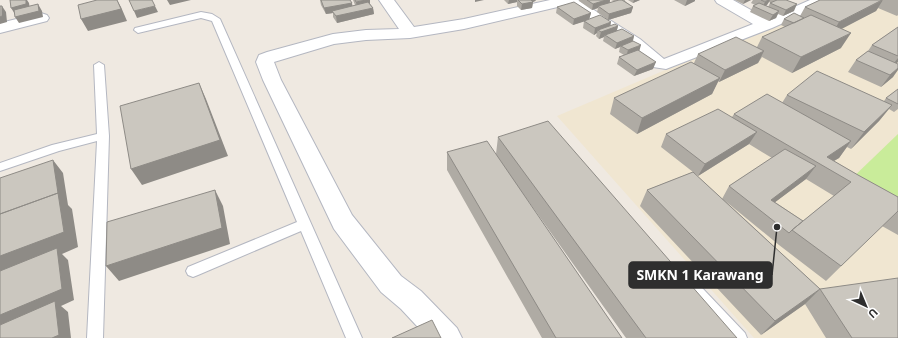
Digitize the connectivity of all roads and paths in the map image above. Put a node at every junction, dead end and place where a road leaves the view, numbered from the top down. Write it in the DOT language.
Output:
graph roads {
  1 [pos="386,0"];
  2 [pos="569,0"];
  3 [pos="722,0"];
  4 [pos="823,0"];
  5 [pos="41,18"];
  6 [pos="766,25"];
  7 [pos="0,28"];
  8 [pos="138,30"];
  9 [pos="410,33"];
  10 [pos="99,65"];
  11 [pos="103,136"];
  12 [pos="0,166"];
  13 [pos="304,224"];
  14 [pos="670,262"];
  15 [pos="193,271"];
  16 [pos="95,338"];
  17 [pos="354,338"];
  18 [pos="447,338"];
  19 [pos="739,338"];
  1 -- 9 [label="street"];
  2 -- 6 [label="street"];
  2 -- 9 [label="street"];
  3 -- 6 [label="street"];
  4 -- 6 [label="street"];
  5 -- 7 [label="street"];
  8 -- 13 [label="lane"];
  9 -- 18 [label="street"];
  10 -- 11 [label="lane"];
  11 -- 12 [label="lane"];
  11 -- 16 [label="lane"];
  13 -- 15 [label="lane"];
  13 -- 17 [label="lane"];
  14 -- 19 [label="lane"];
}
